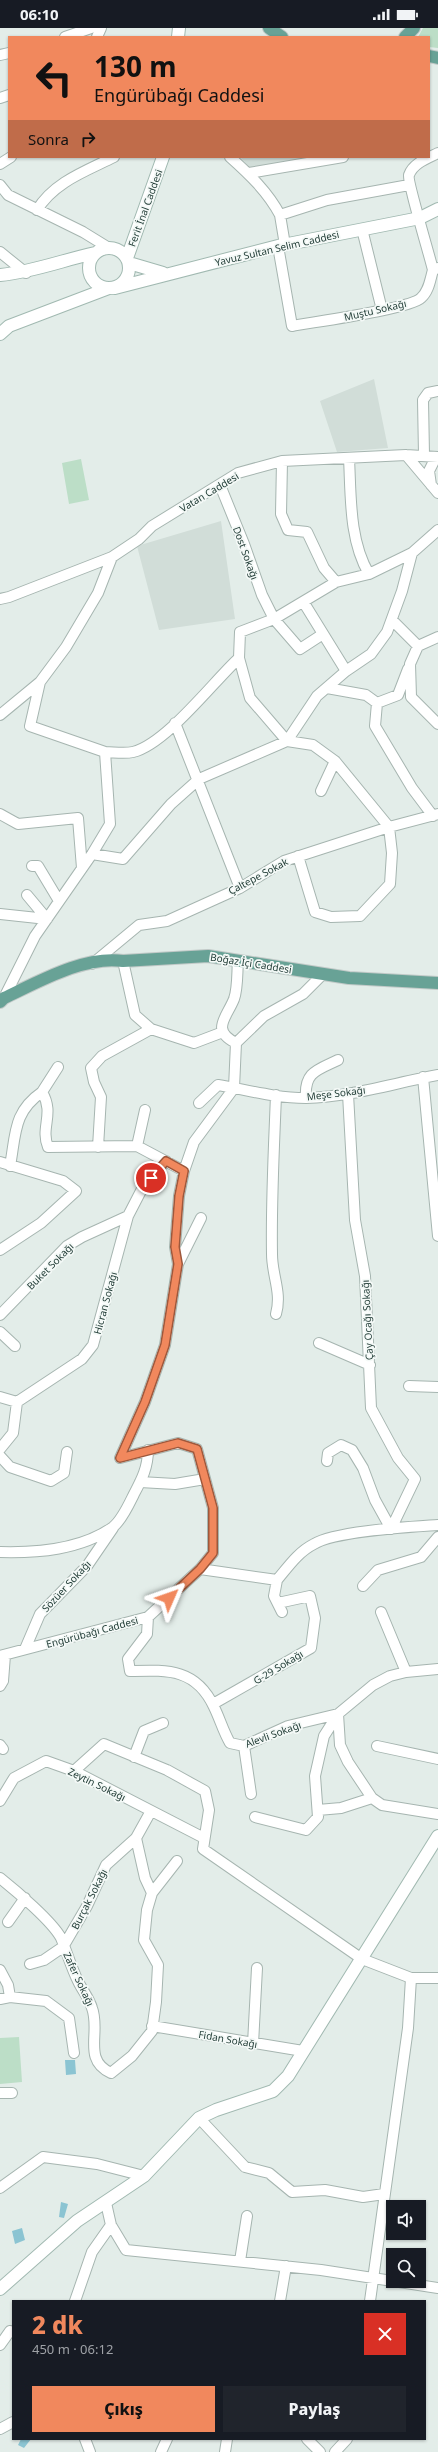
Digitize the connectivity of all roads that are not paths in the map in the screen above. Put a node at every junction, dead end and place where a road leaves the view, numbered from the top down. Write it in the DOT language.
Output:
graph roads {
  1 [pos="91,28"];
  2 [pos="269,28"];
  3 [pos="414,28"];
  4 [pos="68,36"];
  5 [pos="281,36"];
  6 [pos="406,36"];
  7 [pos="9,158"];
  8 [pos="112,158"];
  9 [pos="163,158"];
  10 [pos="231,158"];
  11 [pos="338,158"];
  12 [pos="428,158"];
  13 [pos="0,164"];
  14 [pos="249,173"];
  15 [pos="0,185"];
  16 [pos="409,185"];
  17 [pos="438,209"];
  18 [pos="37,210"];
  19 [pos="280,215"];
  20 [pos="420,218"];
  21 [pos="362,229"];
  22 [pos="282,246"];
  23 [pos="109,248"];
  24 [pos="0,252"];
  25 [pos="95,253"];
  26 [pos="65,260"];
  27 [pos="128,260"];
  28 [pos="436,269"];
  29 [pos="26,273"];
  30 [pos="166,274"];
  31 [pos="0,275"];
  32 [pos="91,276"];
  33 [pos="112,288"];
  34 [pos="81,299"];
  35 [pos="382,310"];
  36 [pos="0,334"];
  37 [pos="438,391"];
  38 [pos="406,455"];
  39 [pos="424,455"];
  40 [pos="437,457"];
  41 [pos="349,458"];
  42 [pos="282,460"];
  43 [pos="220,485"];
  44 [pos="431,485"];
  45 [pos="438,493"];
  46 [pos="438,530"];
  47 [pos="412,553"];
  48 [pos="112,557"];
  49 [pos="369,574"];
  50 [pos="336,582"];
  51 [pos="0,599"];
  52 [pos="304,603"];
  53 [pos="274,619"];
  54 [pos="392,620"];
  55 [pos="324,634"];
  56 [pos="438,637"];
  57 [pos="418,646"];
  58 [pos="239,658"];
  59 [pos="410,664"];
  60 [pos="346,671"];
  61 [pos="40,682"];
  62 [pos="327,688"];
  63 [pos="377,703"];
  64 [pos="0,715"];
  65 [pos="175,723"];
  66 [pos="438,724"];
  67 [pos="287,741"];
  68 [pos="105,752"];
  69 [pos="335,761"];
  70 [pos="199,779"];
  71 [pos="321,791"];
  72 [pos="0,814"];
  73 [pos="436,815"];
  74 [pos="389,827"];
  75 [pos="92,854"];
  76 [pos="298,856"];
  77 [pos="32,866"];
  78 [pos="82,868"];
  79 [pos="240,888"];
  80 [pos="27,895"];
  81 [pos="59,901"];
  82 [pos="0,914"];
  83 [pos="46,919"];
  84 [pos="123,961"];
  85 [pos="238,961"];
  86 [pos="92,964"];
  87 [pos="323,974"];
  88 [pos="438,983"];
  89 [pos="2,1000"];
  90 [pos="151,1029"];
  91 [pos="223,1032"];
  92 [pos="236,1043"];
  93 [pos="338,1060"];
  94 [pos="58,1067"];
  95 [pos="438,1075"];
  96 [pos="423,1078"];
  97 [pos="234,1088"];
  98 [pos="42,1092"];
  99 [pos="348,1094"];
  100 [pos="276,1096"];
  101 [pos="306,1098"];
  102 [pos="200,1103"];
  103 [pos="145,1110"];
  104 [pos="137,1146"];
  105 [pos="98,1147"];
  106 [pos="166,1161"];
  107 [pos="0,1162"];
  108 [pos="10,1166"];
  109 [pos="184,1171"];
  110 [pos="128,1216"];
  111 [pos="201,1218"];
  112 [pos="438,1236"];
  113 [pos="0,1250"];
  114 [pos="178,1264"];
  115 [pos="276,1314"];
  116 [pos="0,1315"];
  117 [pos="0,1332"];
  118 [pos="320,1343"];
  119 [pos="15,1346"];
  120 [pos="370,1365"];
  121 [pos="409,1386"];
  122 [pos="438,1387"];
  123 [pos="0,1397"];
  124 [pos="17,1402"];
  125 [pos="0,1449"];
  126 [pos="148,1450"];
  127 [pos="67,1452"];
  128 [pos="0,1456"];
  129 [pos="327,1461"];
  130 [pos="205,1479"];
  131 [pos="140,1482"];
  132 [pos="438,1525"];
  133 [pos="114,1526"];
  134 [pos="391,1529"];
  135 [pos="438,1537"];
  136 [pos="0,1552"];
  137 [pos="200,1569"];
  138 [pos="277,1580"];
  139 [pos="364,1586"];
  140 [pos="278,1603"];
  141 [pos="282,1612"];
  142 [pos="381,1612"];
  143 [pos="148,1617"];
  144 [pos="25,1649"];
  145 [pos="3,1655"];
  146 [pos="438,1669"];
  147 [pos="406,1672"];
  148 [pos="0,1686"];
  149 [pos="213,1704"];
  150 [pos="338,1714"];
  151 [pos="163,1723"];
  152 [pos="244,1746"];
  153 [pos="377,1746"];
  154 [pos="134,1757"];
  155 [pos="438,1759"];
  156 [pos="74,1771"];
  157 [pos="251,1794"];
  158 [pos="372,1798"];
  159 [pos="0,1801"];
  160 [pos="318,1810"];
  161 [pos="151,1811"];
  162 [pos="438,1814"];
  163 [pos="255,1817"];
  164 [pos="438,1836"];
  165 [pos="136,1838"];
  166 [pos="204,1838"];
  167 [pos="176,1861"];
  168 [pos="0,1878"];
  169 [pos="152,1893"];
  170 [pos="26,1898"];
  171 [pos="8,1922"];
  172 [pos="64,1947"];
  173 [pos="362,1959"];
  174 [pos="30,1964"];
  175 [pos="257,1968"];
  176 [pos="0,1970"];
  177 [pos="411,1978"];
  178 [pos="438,1978"];
  179 [pos="5,1998"];
  180 [pos="152,2026"];
  181 [pos="253,2044"];
  182 [pos="303,2051"];
  183 [pos="74,2053"];
  184 [pos="0,2093"];
  185 [pos="12,2093"];
  186 [pos="199,2118"];
  187 [pos="144,2176"];
  188 [pos="0,2188"];
  189 [pos="384,2194"];
  190 [pos="106,2203"];
  191 [pos="247,2216"];
  192 [pos="111,2225"];
  193 [pos="240,2261"];
  194 [pos="286,2266"];
  195 [pos="374,2278"];
  196 [pos="438,2288"];
  197 [pos="0,2289"];
  198 [pos="75,2300"];
  199 [pos="280,2300"];
  200 [pos="370,2300"];
  201 [pos="10,2331"];
  202 [pos="0,2345"];
  203 [pos="12,2423"];
  204 [pos="0,2429"];
  205 [pos="85,2440"];
  206 [pos="167,2440"];
  207 [pos="227,2440"];
  208 [pos="308,2440"];
  209 [pos="346,2440"];
  210 [pos="347,2440"];
  211 [pos="90,2452"];
  212 [pos="161,2452"];
  213 [pos="225,2452"];
  214 [pos="320,2452"];
  215 [pos="335,2452"];
  216 [pos="345,2452"];
  1 -- 4 [label="street"];
  2 -- 5 [label="main road"];
  3 -- 6 [label="main road"];
  7 -- 13 [label="street"];
  8 -- 18 [label="street"];
  9 -- 27 [label="street, Ferit İnal Caddesi"];
  10 -- 14 [label="street"];
  11 -- 14 [label="street"];
  12 -- 16 [label="street"];
  14 -- 19 [label="street"];
  15 -- 18 [label="street"];
  16 -- 19 [label="street"];
  16 -- 20 [label="street"];
  17 -- 20 [label="street, Yavuz Sultan Selim Caddesi"];
  18 -- 23 [label="street"];
  19 -- 22 [label="street"];
  20 -- 21 [label="street, Yavuz Sultan Selim Caddesi"];
  20 -- 28 [label="street"];
  21 -- 22 [label="street, Yavuz Sultan Selim Caddesi"];
  21 -- 35 [label="street"];
  22 -- 30 [label="street, Yavuz Sultan Selim Caddesi"];
  22 -- 35 [label="street, Muştu Sokağı"];
  23 -- 25 [label="street"];
  23 -- 27 [label="street"];
  24 -- 29 [label="street"];
  25 -- 26 [label="street"];
  25 -- 32 [label="street"];
  26 -- 29 [label="street"];
  26 -- 32 [label="street"];
  27 -- 30 [label="street"];
  27 -- 33 [label="street"];
  28 -- 35 [label="street, Muştu Sokağı"];
  29 -- 31 [label="street"];
  30 -- 33 [label="street, Yavuz Sultan Selim Caddesi"];
  32 -- 33 [label="street"];
  32 -- 34 [label="street"];
  33 -- 34 [label="street, Yavuz Sultan Selim Caddesi"];
  34 -- 36 [label="street, Yavuz Sultan Selim Caddesi"];
  37 -- 39 [label="street"];
  38 -- 39 [label="street, Vatan Caddesi"];
  38 -- 41 [label="street, Vatan Caddesi"];
  38 -- 44 [label="street"];
  39 -- 40 [label="street, Vatan Caddesi"];
  40 -- 44 [label="street"];
  41 -- 42 [label="street, Vatan Caddesi"];
  41 -- 49 [label="street"];
  42 -- 43 [label="street, Vatan Caddesi"];
  42 -- 50 [label="street"];
  43 -- 48 [label="street, Vatan Caddesi"];
  43 -- 53 [label="street, Dost Sokağı"];
  44 -- 45 [label="street"];
  46 -- 47 [label="street"];
  47 -- 49 [label="street"];
  47 -- 54 [label="street"];
  48 -- 51 [label="street, Vatan Caddesi"];
  48 -- 61 [label="street"];
  49 -- 50 [label="street"];
  50 -- 52 [label="street"];
  52 -- 53 [label="street"];
  52 -- 55 [label="street"];
  53 -- 55 [label="street, Dost Sokağı"];
  53 -- 58 [label="street"];
  54 -- 57 [label="street"];
  54 -- 60 [label="street"];
  55 -- 60 [label="street"];
  56 -- 57 [label="street"];
  57 -- 59 [label="street"];
  58 -- 65 [label="street"];
  58 -- 67 [label="street"];
  59 -- 63 [label="street"];
  59 -- 66 [label="street"];
  60 -- 62 [label="street"];
  61 -- 64 [label="street"];
  61 -- 68 [label="street"];
  62 -- 63 [label="street"];
  62 -- 67 [label="street"];
  63 -- 73 [label="street"];
  65 -- 68 [label="street"];
  65 -- 70 [label="street"];
  67 -- 69 [label="street"];
  67 -- 70 [label="street"];
  68 -- 75 [label="street"];
  69 -- 71 [label="street"];
  69 -- 74 [label="street"];
  70 -- 75 [label="street"];
  70 -- 79 [label="street"];
  72 -- 78 [label="street"];
  73 -- 74 [label="street, Çaltepe Sokak"];
  74 -- 76 [label="street, Çaltepe Sokak"];
  74 -- 76 [label="street"];
  75 -- 78 [label="street"];
  76 -- 79 [label="street, Çaltepe Sokak"];
  77 -- 81 [label="street"];
  78 -- 81 [label="street"];
  79 -- 86 [label="street, Çaltepe Sokak"];
  80 -- 83 [label="street"];
  81 -- 83 [label="street"];
  82 -- 83 [label="street"];
  83 -- 89 [label="street"];
  84 -- 85 [label="main road, Boğaz İçi Caddesi"];
  84 -- 86 [label="main road, Boğaz İçi Caddesi"];
  84 -- 90 [label="street"];
  85 -- 87 [label="main road, Boğaz İçi Caddesi"];
  85 -- 91 [label="street"];
  86 -- 89 [label="main road, Boğaz İçi Caddesi"];
  87 -- 88 [label="main road, Boğaz İçi Caddesi"];
  87 -- 92 [label="street"];
  90 -- 91 [label="street"];
  90 -- 105 [label="street"];
  91 -- 92 [label="street"];
  92 -- 97 [label="street"];
  93 -- 101 [label="street"];
  94 -- 98 [label="street"];
  95 -- 96 [label="street, Meşe Sokağı"];
  96 -- 99 [label="street, Meşe Sokağı"];
  96 -- 112 [label="street"];
  97 -- 100 [label="street, Meşe Sokağı"];
  97 -- 102 [label="street, Meşe Sokağı"];
  97 -- 109 [label="street, Engürübağı Caddesi"];
  98 -- 105 [label="street"];
  98 -- 108 [label="street"];
  99 -- 101 [label="street, Meşe Sokağı"];
  99 -- 120 [label="street, Çay Ocağı Sokağı"];
  100 -- 101 [label="street, Meşe Sokağı"];
  100 -- 115 [label="street"];
  103 -- 104 [label="street"];
  104 -- 105 [label="street"];
  104 -- 106 [label="street"];
  106 -- 109 [label="street"];
  106 -- 110 [label="street, Hicran Sokağı"];
  107 -- 108 [label="street"];
  108 -- 113 [label="street"];
  109 -- 114 [label="street, Engürübağı Caddesi"];
  110 -- 116 [label="street, Buket Sokağı"];
  110 -- 124 [label="street, Hicran Sokağı"];
  111 -- 114 [label="street"];
  114 -- 126 [label="street, Engürübağı Caddesi"];
  117 -- 119 [label="street"];
  118 -- 120 [label="street"];
  120 -- 134 [label="street, Çay Ocağı Sokağı"];
  121 -- 122 [label="street"];
  123 -- 124 [label="street"];
  124 -- 125 [label="street"];
  126 -- 130 [label="street, Engürübağı Caddesi"];
  126 -- 131 [label="street, Sözüer Sokağı"];
  127 -- 128 [label="street"];
  129 -- 134 [label="street"];
  130 -- 131 [label="street"];
  130 -- 137 [label="street, Engürübağı Caddesi"];
  131 -- 133 [label="street, Sözüer Sokağı"];
  132 -- 134 [label="street"];
  133 -- 136 [label="street"];
  133 -- 144 [label="street, Sözüer Sokağı"];
  134 -- 138 [label="street"];
  135 -- 139 [label="street"];
  137 -- 138 [label="street"];
  137 -- 143 [label="street, Engürübağı Caddesi"];
  138 -- 140 [label="street"];
  140 -- 141 [label="street"];
  140 -- 149 [label="street, G-29 Sokağı"];
  142 -- 147 [label="street"];
  143 -- 144 [label="street, Engürübağı Caddesi"];
  143 -- 149 [label="street, Alevli Sokağı"];
  144 -- 145 [label="street, Engürübağı Caddesi"];
  145 -- 148 [label="street"];
  146 -- 147 [label="street, Alevli Sokağı"];
  147 -- 150 [label="street, Alevli Sokağı"];
  149 -- 152 [label="street, Alevli Sokağı"];
  150 -- 152 [label="street, Alevli Sokağı"];
  150 -- 158 [label="street"];
  150 -- 160 [label="street"];
  151 -- 154 [label="street"];
  152 -- 157 [label="street"];
  153 -- 155 [label="street"];
  154 -- 156 [label="street"];
  154 -- 166 [label="street"];
  156 -- 159 [label="street, Zeytin Sokağı"];
  156 -- 161 [label="street, Zeytin Sokağı"];
  158 -- 160 [label="street"];
  158 -- 162 [label="street"];
  160 -- 163 [label="street"];
  161 -- 165 [label="street"];
  161 -- 166 [label="street, Zeytin Sokağı"];
  164 -- 173 [label="street"];
  165 -- 169 [label="street"];
  165 -- 172 [label="street, Burçak Sokağı"];
  166 -- 173 [label="street"];
  167 -- 169 [label="street"];
  168 -- 170 [label="street, Zafer Sokağı"];
  169 -- 180 [label="street, Zafer Sokağı"];
  170 -- 171 [label="street"];
  170 -- 172 [label="street, Zafer Sokağı"];
  172 -- 174 [label="street"];
  172 -- 180 [label="street, Zafer Sokağı"];
  173 -- 177 [label="street"];
  173 -- 182 [label="street"];
  175 -- 181 [label="street"];
  176 -- 179 [label="street"];
  177 -- 178 [label="street"];
  177 -- 189 [label="street"];
  179 -- 183 [label="street"];
  180 -- 181 [label="street, Fidan Sokağı"];
  181 -- 182 [label="street, Fidan Sokağı"];
  182 -- 186 [label="street"];
  184 -- 185 [label="street"];
  186 -- 187 [label="street"];
  186 -- 189 [label="street"];
  187 -- 188 [label="street"];
  187 -- 190 [label="street"];
  189 -- 195 [label="street"];
  190 -- 192 [label="street"];
  190 -- 197 [label="street"];
  191 -- 193 [label="street"];
  192 -- 193 [label="street"];
  192 -- 198 [label="street"];
  193 -- 194 [label="street"];
  194 -- 195 [label="street"];
  194 -- 199 [label="street"];
  195 -- 196 [label="street"];
  195 -- 200 [label="street"];
  201 -- 202 [label="street"];
  203 -- 204 [label="street"];
  205 -- 211 [label="street"];
  206 -- 212 [label="street"];
  207 -- 213 [label="street"];
  208 -- 214 [label="street"];
  209 -- 215 [label="street"];
  210 -- 216 [label="street"];
}
